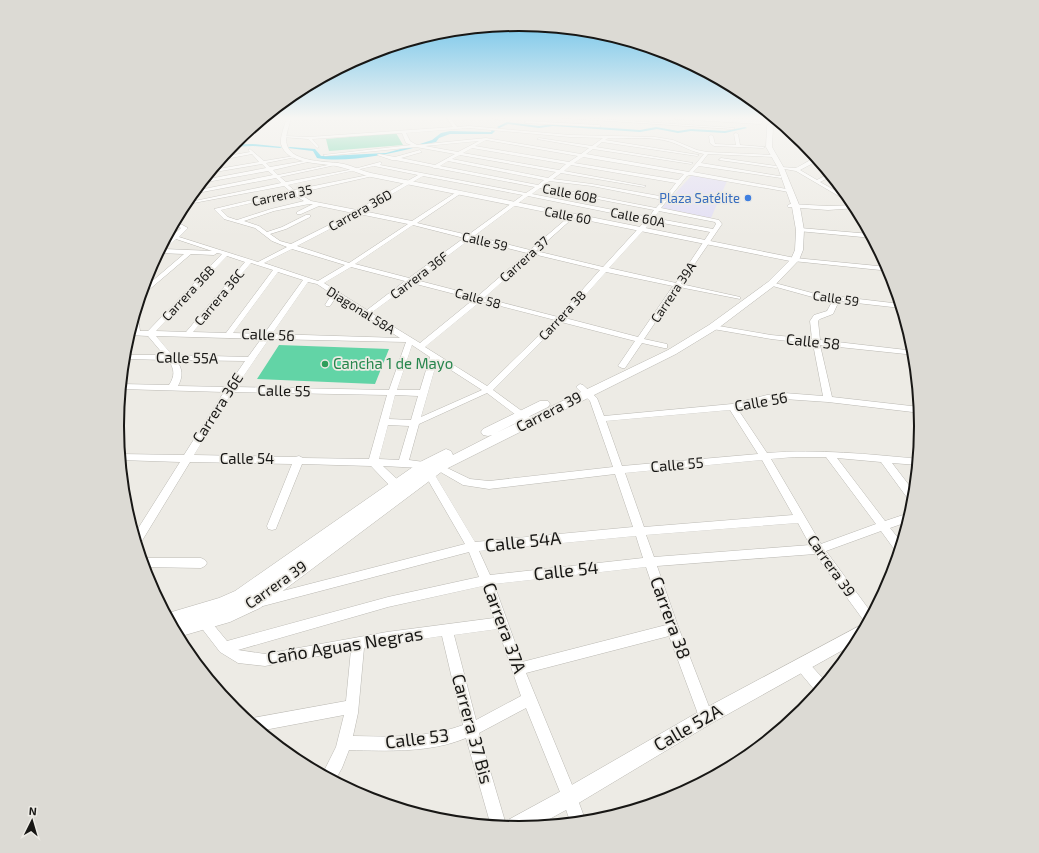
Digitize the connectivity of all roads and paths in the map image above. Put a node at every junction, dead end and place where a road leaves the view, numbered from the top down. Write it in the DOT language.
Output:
graph roads {
  1 [pos="771,156"];
  2 [pos="257,157"];
  3 [pos="294,157"];
  4 [pos="385,157"];
  5 [pos="398,157"];
  6 [pos="454,157"];
  7 [pos="478,157"];
  8 [pos="504,157"];
  9 [pos="526,157"];
  10 [pos="579,157"];
  11 [pos="591,157"];
  12 [pos="624,157"];
  13 [pos="652,157"];
  14 [pos="697,157"];
  15 [pos="704,157"];
  16 [pos="713,157"];
  17 [pos="392,159"];
  18 [pos="448,160"];
  19 [pos="498,160"];
  20 [pos="812,161"];
  21 [pos="263,162"];
  22 [pos="310,162"];
  23 [pos="619,162"];
  24 [pos="691,163"];
  25 [pos="338,164"];
  26 [pos="570,164"];
  27 [pos="698,164"];
  28 [pos="375,165"];
  29 [pos="435,167"];
  30 [pos="486,167"];
  31 [pos="270,169"];
  32 [pos="661,169"];
  33 [pos="218,170"];
  34 [pos="354,170"];
  35 [pos="610,170"];
  36 [pos="797,170"];
  37 [pos="560,171"];
  38 [pos="779,171"];
  39 [pos="421,174"];
  40 [pos="474,174"];
  41 [pos="686,174"];
  42 [pos="371,175"];
  43 [pos="278,176"];
  44 [pos="653,177"];
  45 [pos="826,177"];
  46 [pos="599,178"];
  47 [pos="549,179"];
  48 [pos="210,180"];
  49 [pos="408,182"];
  50 [pos="462,182"];
  51 [pos="680,182"];
  52 [pos="819,182"];
  53 [pos="286,184"];
  54 [pos="592,185"];
  55 [pos="644,186"];
  56 [pos="833,186"];
  57 [pos="538,187"];
  58 [pos="203,190"];
  59 [pos="786,190"];
  60 [pos="449,191"];
  61 [pos="293,192"];
  62 [pos="458,193"];
  63 [pos="638,193"];
  64 [pos="839,194"];
  65 [pos="200,195"];
  66 [pos="527,195"];
  67 [pos="592,197"];
  68 [pos="667,198"];
  69 [pos="206,200"];
  70 [pos="195,202"];
  71 [pos="309,202"];
  72 [pos="318,204"];
  73 [pos="513,204"];
  74 [pos="582,206"];
  75 [pos="793,206"];
  76 [pos="848,207"];
  77 [pos="217,209"];
  78 [pos="658,209"];
  79 [pos="358,212"];
  80 [pos="572,216"];
  81 [pos="650,219"];
  82 [pos="714,220"];
  83 [pos="238,222"];
  84 [pos="411,223"];
  85 [pos="180,225"];
  86 [pos="640,230"];
  87 [pos="800,230"];
  88 [pos="713,231"];
  89 [pos="266,234"];
  90 [pos="865,235"];
  91 [pos="174,237"];
  92 [pos="469,237"];
  93 [pos="172,239"];
  94 [pos="705,243"];
  95 [pos="293,246"];
  96 [pos="165,251"];
  97 [pos="190,252"];
  98 [pos="532,252"];
  99 [pos="225,254"];
  100 [pos="791,259"];
  101 [pos="250,260"];
  102 [pos="260,263"];
  103 [pos="350,265"];
  104 [pos="882,268"];
  105 [pos="277,269"];
  106 [pos="603,269"];
  107 [pos="307,279"];
  108 [pos="413,280"];
  109 [pos="319,283"];
  110 [pos="771,284"];
  111 [pos="150,286"];
  112 [pos="678,286"];
  113 [pos="335,294"];
  114 [pos="480,298"];
  115 [pos="738,298"];
  116 [pos="837,299"];
  117 [pos="328,305"];
  118 [pos="896,305"];
  119 [pos="367,314"];
  120 [pos="560,319"];
  121 [pos="712,327"];
  122 [pos="135,333"];
  123 [pos="150,333"];
  124 [pos="188,334"];
  125 [pos="229,334"];
  126 [pos="268,335"];
  127 [pos="640,340"];
  128 [pos="409,341"];
  129 [pos="816,342"];
  130 [pos="664,346"];
  131 [pos="420,347"];
  132 [pos="908,352"];
  133 [pos="434,356"];
  134 [pos="130,357"];
  135 [pos="171,358"];
  136 [pos="250,359"];
  137 [pos="622,366"];
  138 [pos="126,387"];
  139 [pos="172,388"];
  140 [pos="229,390"];
  141 [pos="488,390"];
  142 [pos="583,390"];
  143 [pos="392,392"];
  144 [pos="423,393"];
  145 [pos="828,399"];
  146 [pos="732,407"];
  147 [pos="914,409"];
  148 [pos="525,418"];
  149 [pos="601,419"];
  150 [pos="384,422"];
  151 [pos="414,423"];
  152 [pos="829,454"];
  153 [pos="125,457"];
  154 [pos="765,457"];
  155 [pos="186,458"];
  156 [pos="299,459"];
  157 [pos="884,459"];
  158 [pos="373,462"];
  159 [pos="913,462"];
  160 [pos="403,463"];
  161 [pos="431,469"];
  162 [pos="619,470"];
  163 [pos="396,485"];
  164 [pos="909,492"];
  165 [pos="799,519"];
  166 [pos="904,519"];
  167 [pos="272,526"];
  168 [pos="882,527"];
  169 [pos="640,531"];
  170 [pos="139,536"];
  171 [pos="897,545"];
  172 [pos="472,547"];
  173 [pos="818,549"];
  174 [pos="148,562"];
  175 [pos="650,562"];
  176 [pos="201,563"];
  177 [pos="487,580"];
  178 [pos="254,603"];
  179 [pos="866,616"];
  180 [pos="174,619"];
  181 [pos="204,622"];
  182 [pos="501,623"];
  183 [pos="180,628"];
  184 [pos="673,629"];
  185 [pos="447,630"];
  186 [pos="358,644"];
  187 [pos="850,644"];
  188 [pos="224,648"];
  189 [pos="802,665"];
  190 [pos="518,669"];
  191 [pos="819,684"];
  192 [pos="529,699"];
  193 [pos="351,707"];
  194 [pos="706,717"];
  195 [pos="259,724"];
  196 [pos="471,729"];
  197 [pos="345,743"];
  198 [pos="330,773"];
  199 [pos="570,798"];
  200 [pos="576,818"];
  201 [pos="497,821"];
  202 [pos="525,822"];
  1 -- 38 [label="main road"];
  2 -- 21 [label="street, Calle 59"];
  3 -- 21 [label="street"];
  3 -- 22 [label="street, Calle 60"];
  4 -- 17 [label="street, Calle 60B"];
  5 -- 17 [label="street"];
  6 -- 18 [label="street, Carrera 36D"];
  7 -- 19 [label="street"];
  8 -- 19 [label="street"];
  9 -- 26 [label="street"];
  10 -- 26 [label="street, Carrera 36F"];
  11 -- 23 [label="street"];
  12 -- 23 [label="street"];
  13 -- 24 [label="street"];
  14 -- 24 [label="street, Carrera 38"];
  15 -- 27 [label="street, Carrera 38"];
  16 -- 38 [label="street"];
  17 -- 28 [label="street"];
  17 -- 29 [label="street, Calle 60B"];
  18 -- 29 [label="street, Carrera 36D"];
  18 -- 30 [label="street"];
  19 -- 30 [label="street"];
  19 -- 37 [label="street"];
  20 -- 36 [label="street"];
  21 -- 31 [label="street, Calle 59"];
  21 -- 33 [label="street"];
  22 -- 25 [label="street, Calle 60"];
  22 -- 31 [label="street"];
  23 -- 32 [label="street"];
  23 -- 35 [label="street"];
  24 -- 41 [label="street, Carrera 38"];
  25 -- 34 [label="street, Calle 60"];
  25 -- 43 [label="street"];
  26 -- 35 [label="street"];
  26 -- 37 [label="street, Carrera 36F"];
  27 -- 38 [label="street"];
  27 -- 41 [label="street, Carrera 38"];
  28 -- 34 [label="street"];
  28 -- 39 [label="street, Calle 60A"];
  29 -- 39 [label="street, Carrera 36D"];
  29 -- 40 [label="street, Calle 60B"];
  30 -- 40 [label="street"];
  30 -- 47 [label="street"];
  31 -- 43 [label="street, Calle 59"];
  31 -- 48 [label="street"];
  32 -- 41 [label="street"];
  32 -- 44 [label="street"];
  34 -- 42 [label="street, Calle 60"];
  34 -- 53 [label="street"];
  35 -- 44 [label="street"];
  35 -- 46 [label="street"];
  36 -- 38 [label="street"];
  36 -- 52 [label="street"];
  37 -- 46 [label="street"];
  37 -- 47 [label="street, Carrera 36F"];
  38 -- 59 [label="main road"];
  39 -- 49 [label="street, Carrera 36D"];
  39 -- 50 [label="street, Calle 60A"];
  40 -- 50 [label="street"];
  40 -- 57 [label="street, Calle 60B"];
  41 -- 51 [label="street, Carrera 38"];
  41 -- 59 [label="street"];
  42 -- 49 [label="street, Calle 60"];
  42 -- 61 [label="street, Carrera 35"];
  43 -- 53 [label="street, Calle 59"];
  43 -- 58 [label="street"];
  44 -- 51 [label="street"];
  44 -- 55 [label="street"];
  45 -- 52 [label="street"];
  46 -- 54 [label="street"];
  46 -- 55 [label="street"];
  47 -- 54 [label="street"];
  47 -- 57 [label="street, Carrera 36F"];
  49 -- 60 [label="street, Calle 60"];
  49 -- 79 [label="street, Carrera 36D"];
  50 -- 60 [label="street"];
  50 -- 66 [label="street, Calle 60A"];
  51 -- 68 [label="street, Carrera 38"];
  52 -- 56 [label="street"];
  52 -- 64 [label="street"];
  53 -- 61 [label="street, Calle 59"];
  53 -- 69 [label="street"];
  54 -- 63 [label="street"];
  55 -- 63 [label="street"];
  57 -- 66 [label="street, Carrera 36F"];
  57 -- 67 [label="street, Calle 60B"];
  59 -- 75 [label="main road"];
  60 -- 62 [label="street, Calle 60"];
  61 -- 71 [label="street, Calle 59"];
  61 -- 77 [label="street, Carrera 35"];
  62 -- 73 [label="street, Calle 60"];
  62 -- 84 [label="street"];
  63 -- 68 [label="street"];
  65 -- 69 [label="street"];
  66 -- 73 [label="street, Carrera 36F"];
  66 -- 74 [label="street, Calle 60A"];
  67 -- 74 [label="street"];
  67 -- 78 [label="street, Calle 60B"];
  68 -- 78 [label="street, Carrera 38"];
  69 -- 70 [label="street"];
  71 -- 72 [label="street, Calle 59"];
  71 -- 83 [label="street"];
  72 -- 79 [label="street, Calle 59"];
  72 -- 89 [label="street"];
  73 -- 80 [label="street, Calle 60"];
  73 -- 92 [label="street, Carrera 36F"];
  74 -- 81 [label="street, Calle 60A"];
  75 -- 76 [label="street"];
  75 -- 87 [label="main road"];
  75 -- 100 [label="main road"];
  77 -- 83 [label="street, Calle 58"];
  78 -- 81 [label="street, Carrera 38"];
  78 -- 82 [label="street, Calle 60B"];
  79 -- 84 [label="street, Calle 59"];
  79 -- 95 [label="street, Carrera 36D"];
  80 -- 86 [label="street, Calle 60"];
  80 -- 98 [label="street, Carrera 37"];
  81 -- 86 [label="street, Carrera 38"];
  81 -- 88 [label="street, Calle 60A"];
  82 -- 88 [label="street, Carrera 39A"];
  83 -- 89 [label="street, Calle 58"];
  84 -- 92 [label="street, Calle 59"];
  84 -- 103 [label="street"];
  85 -- 91 [label="street"];
  86 -- 94 [label="street, Calle 60"];
  86 -- 106 [label="street, Carrera 38"];
  87 -- 90 [label="street"];
  87 -- 100 [label="main road"];
  88 -- 94 [label="street, Carrera 39A"];
  89 -- 95 [label="street, Calle 58"];
  91 -- 93 [label="street"];
  91 -- 99 [label="street, Diagonal 58A"];
  92 -- 98 [label="street, Calle 59"];
  92 -- 108 [label="street, Carrera 36F"];
  94 -- 100 [label="street, Calle 60"];
  94 -- 112 [label="street, Carrera 39A"];
  95 -- 102 [label="street, Carrera 36D"];
  95 -- 103 [label="street, Calle 58"];
  96 -- 97 [label="street"];
  97 -- 99 [label="street"];
  97 -- 111 [label="street"];
  98 -- 106 [label="street, Calle 59"];
  98 -- 114 [label="street, Carrera 37"];
  99 -- 101 [label="street, Diagonal 58A"];
  99 -- 123 [label="street, Carrera 36B"];
  100 -- 104 [label="street, Calle 60"];
  100 -- 110 [label="main road, Carrera 39"];
  100 -- 115 [label="main road, Carrera 39"];
  101 -- 102 [label="street, Diagonal 58A"];
  101 -- 124 [label="street, Carrera 36C"];
  102 -- 105 [label="street, Diagonal 58A"];
  103 -- 108 [label="street, Calle 58"];
  103 -- 109 [label="street"];
  105 -- 107 [label="street, Diagonal 58A"];
  105 -- 125 [label="street"];
  106 -- 112 [label="street, Calle 59"];
  106 -- 120 [label="street, Carrera 38"];
  107 -- 109 [label="street, Diagonal 58A"];
  107 -- 126 [label="street, Carrera 36E"];
  108 -- 114 [label="street, Calle 58"];
  108 -- 119 [label="street, Carrera 36F"];
  109 -- 113 [label="street, Diagonal 58A"];
  110 -- 116 [label="street, Calle 59"];
  110 -- 121 [label="main road, Carrera 39"];
  112 -- 115 [label="street, Calle 59"];
  112 -- 127 [label="street, Carrera 39A"];
  113 -- 117 [label="street"];
  113 -- 119 [label="street, Diagonal 58A"];
  114 -- 120 [label="street, Calle 58"];
  114 -- 131 [label="street, Carrera 37"];
  115 -- 130 [label="main road, Carrera 39"];
  116 -- 118 [label="street, Calle 59"];
  116 -- 129 [label="street"];
  119 -- 128 [label="street, Diagonal 58A"];
  120 -- 127 [label="street, Calle 58"];
  120 -- 141 [label="street, Carrera 38"];
  121 -- 129 [label="street, Calle 58"];
  121 -- 142 [label="main road, Carrera 39"];
  122 -- 123 [label="street, Calle 56"];
  123 -- 124 [label="street, Calle 56"];
  123 -- 135 [label="street"];
  124 -- 125 [label="street, Calle 56"];
  125 -- 126 [label="street, Calle 56"];
  126 -- 128 [label="street, Calle 56"];
  126 -- 136 [label="street, Carrera 36E"];
  127 -- 130 [label="street, Calle 58"];
  127 -- 137 [label="street, Carrera 39A"];
  128 -- 131 [label="street, Diagonal 58A"];
  128 -- 143 [label="street"];
  129 -- 132 [label="street, Calle 58"];
  129 -- 145 [label="street"];
  130 -- 137 [label="main road, Carrera 39"];
  131 -- 133 [label="street, Diagonal 58A"];
  133 -- 141 [label="street, Diagonal 58A"];
  133 -- 144 [label="street"];
  134 -- 135 [label="street, Calle 55A"];
  135 -- 136 [label="street, Calle 55A"];
  135 -- 139 [label="street"];
  136 -- 140 [label="street, Carrera 36E"];
  137 -- 142 [label="main road, Carrera 39"];
  138 -- 139 [label="street, Calle 55"];
  139 -- 140 [label="street, Calle 55"];
  140 -- 143 [label="street, Calle 55"];
  140 -- 155 [label="street, Carrera 36E"];
  141 -- 148 [label="street, Diagonal 58A"];
  141 -- 151 [label="street, Carrera 38"];
  142 -- 148 [label="main road, Carrera 39"];
  142 -- 149 [label="street, Carrera 38"];
  143 -- 144 [label="street, Calle 55"];
  143 -- 150 [label="street"];
  144 -- 151 [label="street"];
  145 -- 146 [label="street, Calle 56"];
  145 -- 147 [label="street, Calle 56"];
  146 -- 149 [label="street, Calle 56"];
  146 -- 154 [label="street, Carrera 39"];
  148 -- 161 [label="main road, Carrera 39"];
  149 -- 162 [label="street, Carrera 38"];
  150 -- 151 [label="street"];
  150 -- 158 [label="street"];
  151 -- 160 [label="street"];
  152 -- 154 [label="street, Calle 55"];
  152 -- 157 [label="street, Calle 55"];
  152 -- 168 [label="street"];
  153 -- 155 [label="street, Calle 54"];
  154 -- 162 [label="street, Calle 55"];
  154 -- 165 [label="street, Carrera 39"];
  155 -- 156 [label="street, Calle 54"];
  155 -- 170 [label="street, Carrera 36E"];
  156 -- 158 [label="street, Calle 54"];
  156 -- 167 [label="street"];
  157 -- 159 [label="street, Calle 55"];
  157 -- 164 [label="street"];
  158 -- 160 [label="street, Calle 54"];
  158 -- 163 [label="street"];
  160 -- 161 [label="street, Calle 54"];
  161 -- 162 [label="street, Calle 55"];
  161 -- 163 [label="main road, Carrera 39"];
  161 -- 172 [label="street, Carrera 37A"];
  161 -- 178 [label="main road, Carrera 39"];
  162 -- 169 [label="street, Carrera 38"];
  163 -- 180 [label="main road, Carrera 39"];
  165 -- 169 [label="street, Calle 54A"];
  165 -- 173 [label="street, Carrera 39"];
  166 -- 168 [label="street, Calle 54"];
  168 -- 171 [label="street"];
  168 -- 173 [label="street, Calle 54"];
  169 -- 172 [label="street, Calle 54A"];
  169 -- 175 [label="street, Carrera 38"];
  172 -- 177 [label="street, Carrera 37A"];
  172 -- 178 [label="street, Calle 54A"];
  173 -- 175 [label="street, Calle 54"];
  173 -- 179 [label="street, Carrera 39"];
  174 -- 176 [label="street"];
  175 -- 177 [label="street, Calle 54"];
  175 -- 184 [label="street, Carrera 38"];
  177 -- 182 [label="street, Carrera 37A"];
  177 -- 188 [label="street, Calle 54"];
  178 -- 181 [label="main road, Carrera 39"];
  181 -- 183 [label="main road, Carrera 39"];
  181 -- 188 [label="street, Caño Aguas Negras"];
  182 -- 185 [label="street, Caño Aguas Negras"];
  182 -- 190 [label="street, Carrera 37A"];
  184 -- 190 [label="street"];
  184 -- 194 [label="street, Carrera 38"];
  185 -- 186 [label="street, Caño Aguas Negras"];
  185 -- 196 [label="street, Carrera 37 Bis"];
  186 -- 188 [label="street, Caño Aguas Negras"];
  186 -- 193 [label="street"];
  187 -- 189 [label="street, Calle 52A"];
  189 -- 191 [label="street"];
  189 -- 194 [label="street, Calle 52A"];
  190 -- 192 [label="street, Carrera 37A"];
  192 -- 196 [label="street, Calle 53"];
  192 -- 199 [label="street, Carrera 37A"];
  193 -- 195 [label="street"];
  193 -- 197 [label="street"];
  194 -- 199 [label="street, Calle 52A"];
  196 -- 197 [label="street, Calle 53"];
  196 -- 201 [label="street, Carrera 37 Bis"];
  197 -- 198 [label="street"];
  199 -- 200 [label="street, Carrera 37A"];
  199 -- 202 [label="street, Calle 52A"];
}
